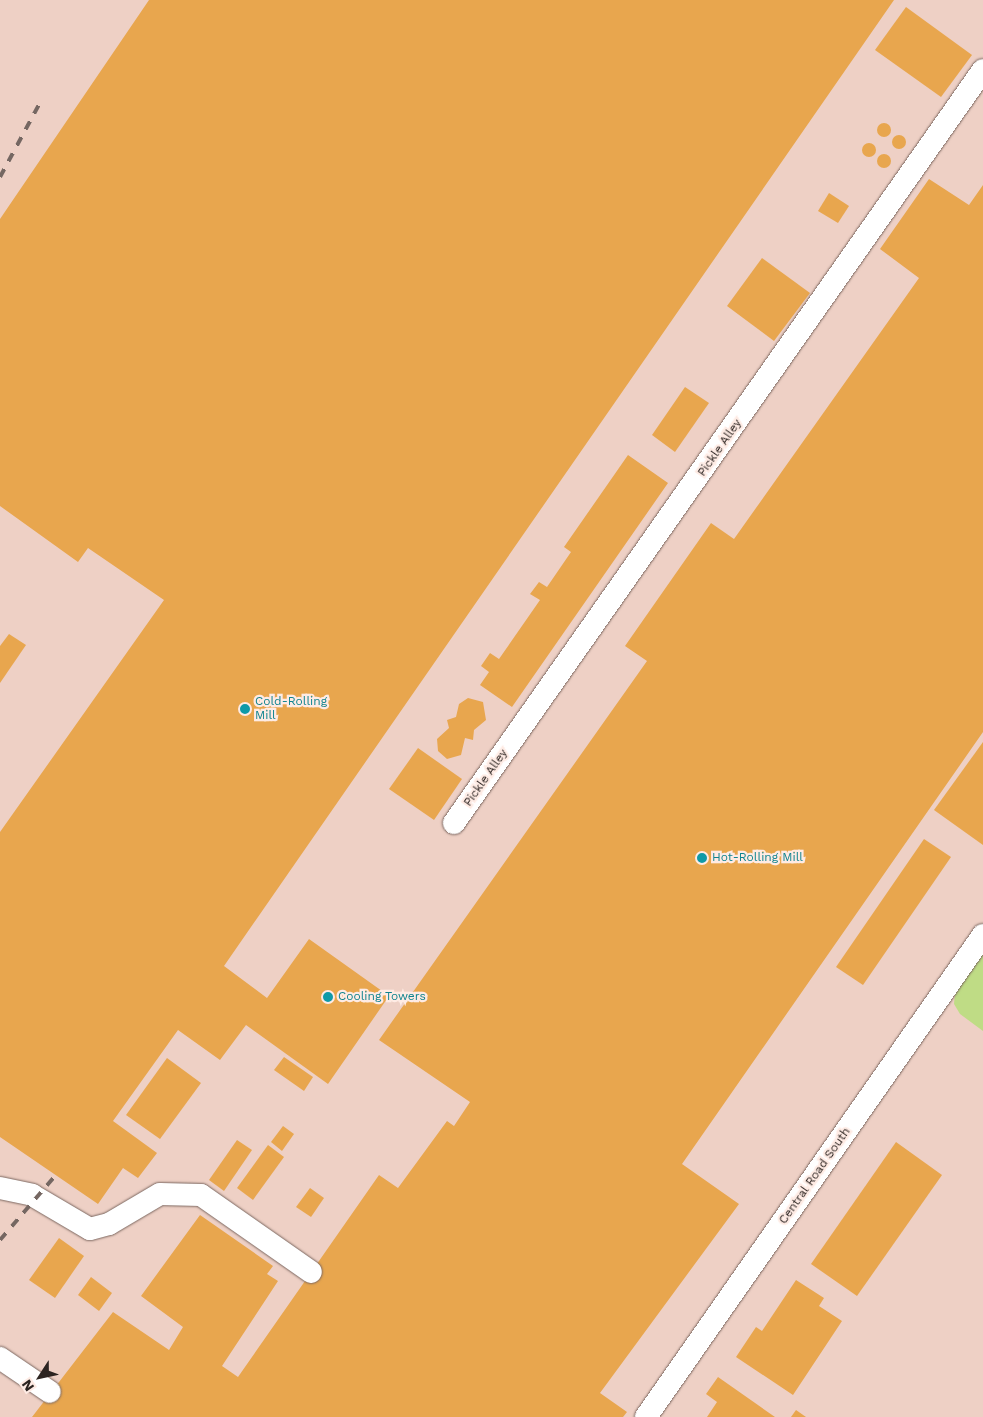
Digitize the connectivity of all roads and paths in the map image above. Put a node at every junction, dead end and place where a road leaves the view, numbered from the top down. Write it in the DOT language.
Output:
graph roads {
  1 [pos="983,70"];
  2 [pos="454,823"];
  3 [pos="983,935"];
  4 [pos="0,1188"];
  5 [pos="311,1272"];
  6 [pos="0,1358"];
  7 [pos="50,1392"];
  8 [pos="646,1417"];
  1 -- 2 [label="lane, Pickle Alley"];
  3 -- 8 [label="lane, Central Road South"];
  4 -- 5 [label="lane"];
  6 -- 7 [label="lane"];
}
